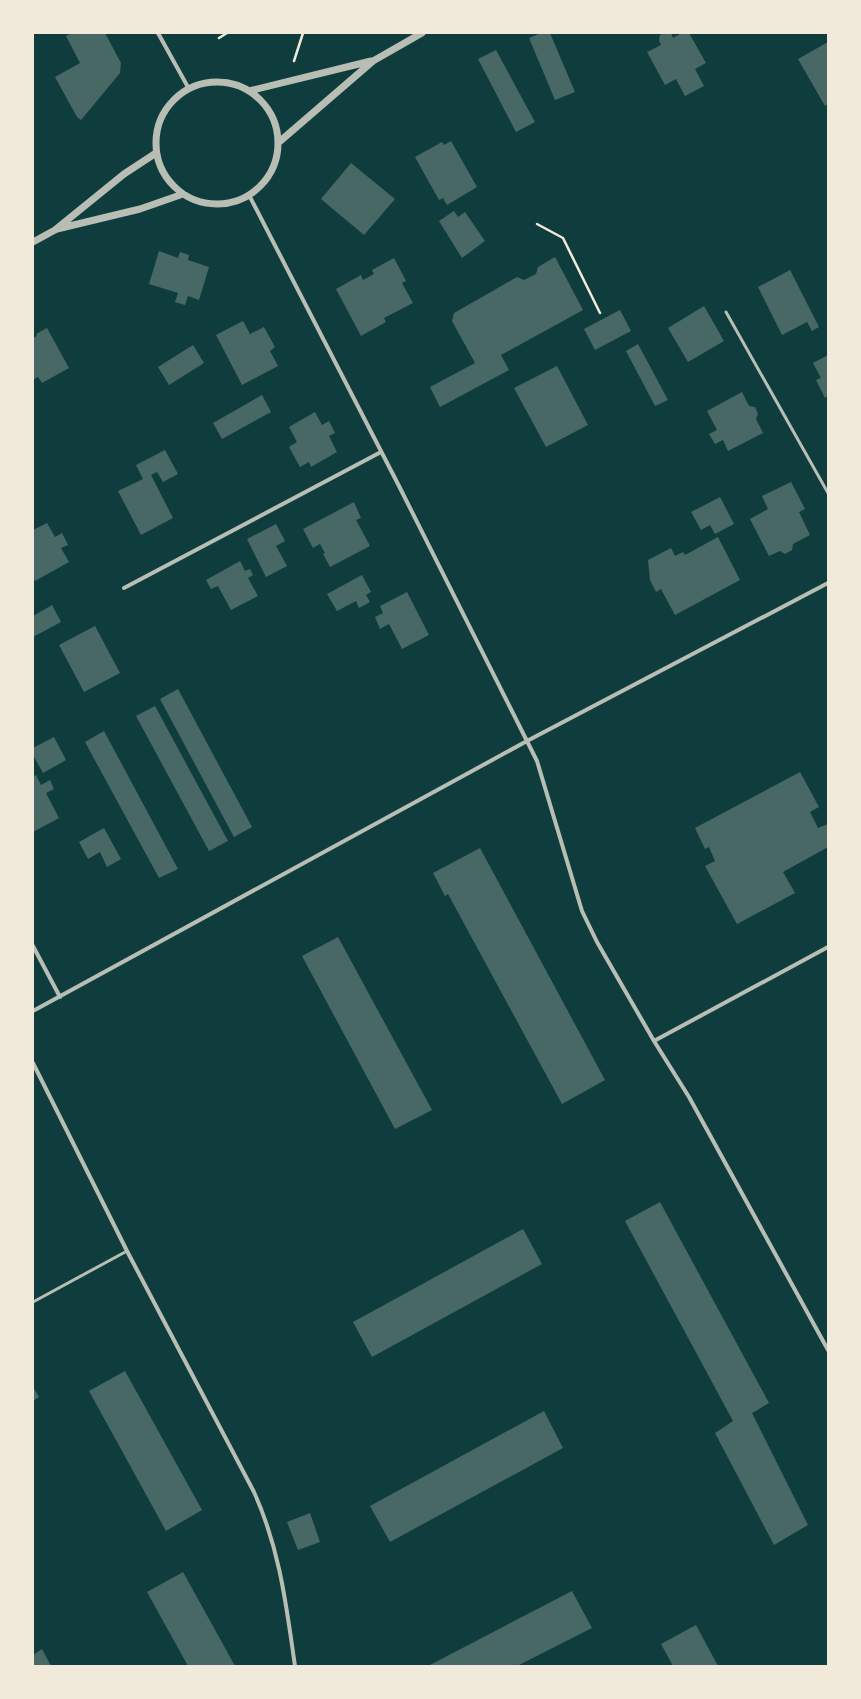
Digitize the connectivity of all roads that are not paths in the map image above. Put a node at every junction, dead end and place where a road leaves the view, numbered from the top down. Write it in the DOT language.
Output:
graph roads {
  1 [pos="158,33"];
  2 [pos="422,33"];
  3 [pos="373,61"];
  4 [pos="189,89"];
  5 [pos="249,91"];
  6 [pos="278,143"];
  7 [pos="156,153"];
  8 [pos="183,194"];
  9 [pos="249,195"];
  10 [pos="55,230"];
  11 [pos="33,242"];
  12 [pos="726,312"];
  13 [pos="381,452"];
  14 [pos="828,493"];
  15 [pos="828,583"];
  16 [pos="124,588"];
  17 [pos="527,741"];
  18 [pos="33,946"];
  19 [pos="828,948"];
  20 [pos="60,997"];
  21 [pos="33,1011"];
  22 [pos="654,1041"];
  23 [pos="33,1063"];
  24 [pos="127,1251"];
  25 [pos="33,1302"];
  26 [pos="828,1350"];
  27 [pos="295,1666"];
  1 -- 4 [label="street"];
  2 -- 3 [label="street"];
  3 -- 5 [label="street"];
  3 -- 6 [label="street"];
  4 -- 5 [label="street"];
  4 -- 7 [label="street"];
  5 -- 6 [label="street"];
  6 -- 9 [label="street"];
  7 -- 8 [label="street"];
  7 -- 10 [label="street"];
  8 -- 9 [label="street"];
  8 -- 10 [label="street"];
  9 -- 13 [label="street"];
  10 -- 11 [label="street"];
  12 -- 14 [label="lane"];
  13 -- 16 [label="street"];
  13 -- 17 [label="street"];
  15 -- 17 [label="street"];
  17 -- 20 [label="street"];
  17 -- 22 [label="street"];
  18 -- 20 [label="street"];
  19 -- 22 [label="street"];
  20 -- 21 [label="street"];
  22 -- 26 [label="street"];
  23 -- 24 [label="street"];
  24 -- 25 [label="lane"];
  24 -- 27 [label="street"];
}
